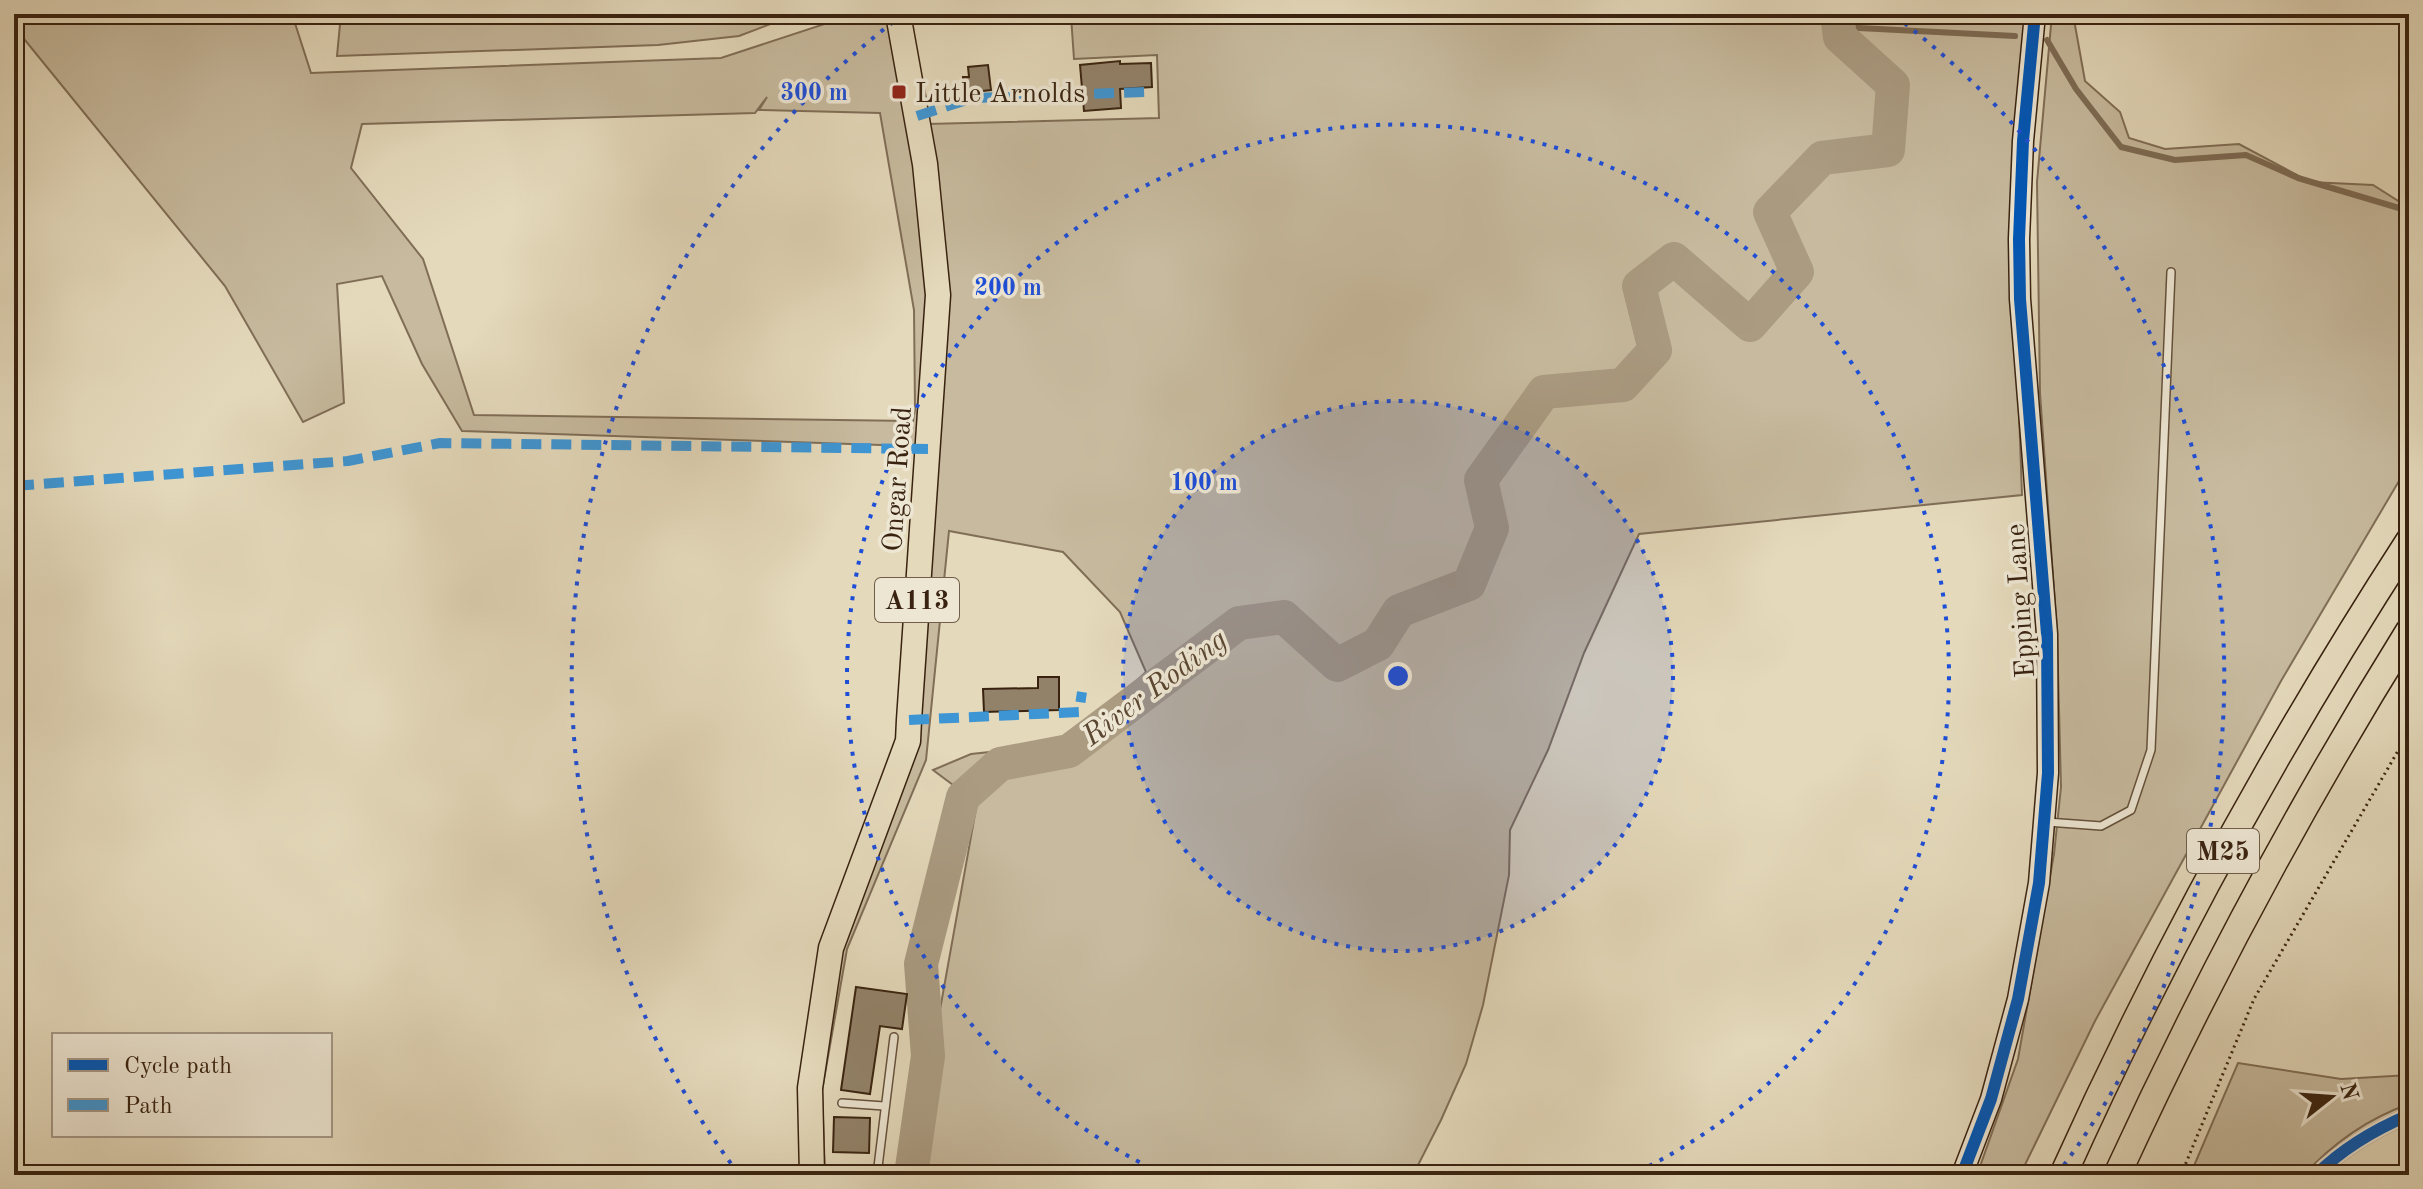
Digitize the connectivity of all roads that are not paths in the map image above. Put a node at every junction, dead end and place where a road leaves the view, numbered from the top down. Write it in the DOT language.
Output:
graph roads {
  1 [pos="898,14"];
  2 [pos="2035,14"];
  3 [pos="2171,272"];
  4 [pos="2409,541"];
  5 [pos="2409,631"];
  6 [pos="2045,822"];
  7 [pos="894,1037"];
  8 [pos="842,1103"];
  9 [pos="884,1106"];
  10 [pos="2409,1115"];
  11 [pos="812,1175"];
  12 [pos="877,1175"];
  13 [pos="1962,1175"];
  14 [pos="2063,1175"];
  15 [pos="2117,1175"];
  16 [pos="2316,1175"];
  1 -- 11 [label="main road, Ongar Road / A113"];
  2 -- 6 [label="street, Epping Lane"];
  3 -- 6 [label="lane"];
  4 -- 14 [label="highway, M25"];
  5 -- 15 [label="highway, M25"];
  6 -- 13 [label="street, Epping Lane"];
  7 -- 9 [label="lane"];
  8 -- 9 [label="lane"];
  9 -- 12 [label="lane"];
  10 -- 16 [label="street"];
}
